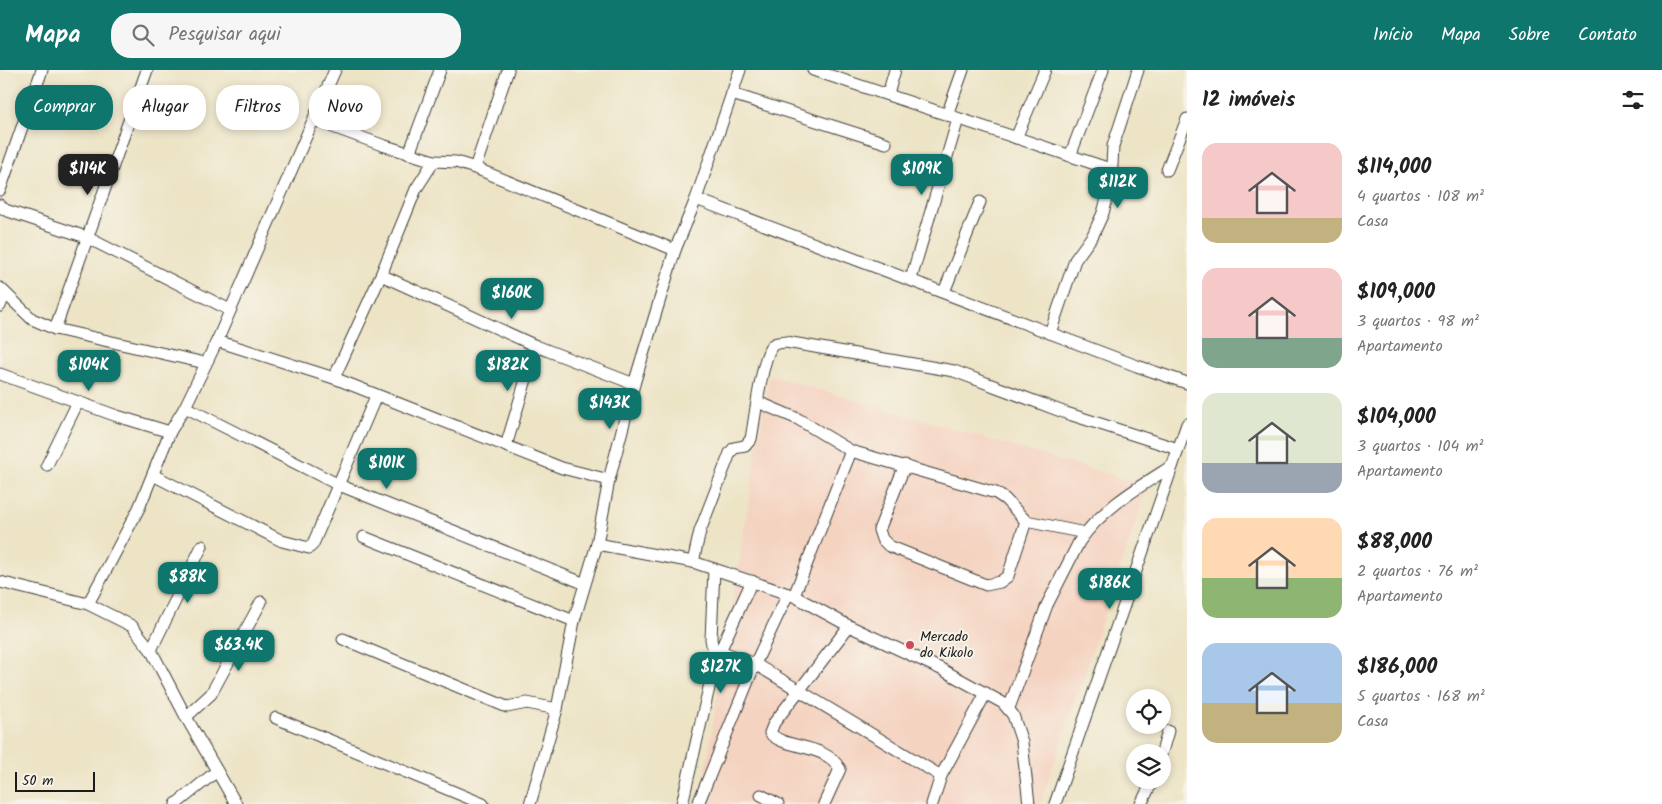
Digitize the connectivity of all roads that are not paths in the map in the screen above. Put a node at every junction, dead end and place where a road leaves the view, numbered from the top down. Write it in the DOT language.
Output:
graph roads {
  1 [pos="42,70"];
  2 [pos="146,70"];
  3 [pos="335,70"];
  4 [pos="440,70"];
  5 [pos="508,70"];
  6 [pos="740,70"];
  7 [pos="813,70"];
  8 [pos="895,70"];
  9 [pos="964,70"];
  10 [pos="1045,70"];
  11 [pos="1103,70"];
  12 [pos="1138,70"];
  13 [pos="329,85"];
  14 [pos="732,94"];
  15 [pos="888,94"];
  16 [pos="952,117"];
  17 [pos="1187,119"];
  18 [pos="310,130"];
  19 [pos="342,130"];
  20 [pos="1016,138"];
  21 [pos="886,143"];
  22 [pos="409,154"];
  23 [pos="1070,156"];
  24 [pos="434,161"];
  25 [pos="475,168"];
  26 [pos="1110,169"];
  27 [pos="1167,170"];
  28 [pos="0,190"];
  29 [pos="696,199"];
  30 [pos="980,202"];
  31 [pos="0,205"];
  32 [pos="86,237"];
  33 [pos="675,250"];
  34 [pos="381,275"];
  35 [pos="911,280"];
  36 [pos="2,290"];
  37 [pos="944,292"];
  38 [pos="0,306"];
  39 [pos="230,310"];
  40 [pos="55,330"];
  41 [pos="1050,333"];
  42 [pos="217,341"];
  43 [pos="536,346"];
  44 [pos="205,363"];
  45 [pos="0,374"];
  46 [pos="334,378"];
  47 [pos="1187,383"];
  48 [pos="634,384"];
  49 [pos="376,396"];
  50 [pos="78,402"];
  51 [pos="758,402"];
  52 [pos="185,407"];
  53 [pos="1187,424"];
  54 [pos="170,432"];
  55 [pos="506,446"];
  56 [pos="1178,449"];
  57 [pos="852,451"];
  58 [pos="47,465"];
  59 [pos="906,465"];
  60 [pos="1172,466"];
  61 [pos="153,475"];
  62 [pos="609,480"];
  63 [pos="339,485"];
  64 [pos="1026,521"];
  65 [pos="1085,533"];
  66 [pos="364,537"];
  67 [pos="596,544"];
  68 [pos="202,546"];
  69 [pos="693,562"];
  70 [pos="714,569"];
  71 [pos="752,581"];
  72 [pos="0,582"];
  73 [pos="583,583"];
  74 [pos="791,595"];
  75 [pos="261,602"];
  76 [pos="88,604"];
  77 [pos="574,621"];
  78 [pos="849,626"];
  79 [pos="342,639"];
  80 [pos="151,650"];
  81 [pos="720,651"];
  82 [pos="715,662"];
  83 [pos="755,664"];
  84 [pos="800,690"];
  85 [pos="986,693"];
  86 [pos="1009,708"];
  87 [pos="557,709"];
  88 [pos="186,716"];
  89 [pos="276,718"];
  90 [pos="217,771"];
  91 [pos="941,776"];
  92 [pos="1148,789"];
  93 [pos="761,795"];
  94 [pos="176,804"];
  95 [pos="236,804"];
  96 [pos="483,804"];
  97 [pos="530,804"];
  98 [pos="682,804"];
  99 [pos="698,804"];
  100 [pos="778,804"];
  101 [pos="824,804"];
  102 [pos="932,804"];
  103 [pos="1029,804"];
  104 [pos="1056,804"];
  105 [pos="1141,804"];
  1 -- 28 [label="street"];
  2 -- 32 [label="street"];
  3 -- 13 [label="street"];
  4 -- 22 [label="street"];
  5 -- 25 [label="street"];
  6 -- 14 [label="street"];
  7 -- 15 [label="street"];
  8 -- 15 [label="street"];
  9 -- 16 [label="street"];
  10 -- 20 [label="street"];
  11 -- 23 [label="street"];
  12 -- 26 [label="street"];
  14 -- 21 [label="street"];
  14 -- 29 [label="street"];
  15 -- 16 [label="street"];
  16 -- 20 [label="street"];
  16 -- 35 [label="street"];
  17 -- 27 [label="street"];
  18 -- 39 [label="street"];
  19 -- 22 [label="street"];
  20 -- 23 [label="street"];
  22 -- 24 [label="street"];
  23 -- 26 [label="street"];
  24 -- 25 [label="street"];
  24 -- 34 [label="street"];
  25 -- 33 [label="street"];
  26 -- 41 [label="street"];
  29 -- 33 [label="street"];
  29 -- 35 [label="street"];
  30 -- 37 [label="street"];
  31 -- 32 [label="street"];
  32 -- 39 [label="street"];
  32 -- 40 [label="street"];
  33 -- 48 [label="street"];
  34 -- 43 [label="street"];
  34 -- 46 [label="street"];
  35 -- 37 [label="street"];
  36 -- 38 [label="street"];
  36 -- 40 [label="street"];
  37 -- 41 [label="street"];
  39 -- 42 [label="street"];
  40 -- 44 [label="street"];
  41 -- 47 [label="street"];
  42 -- 44 [label="street"];
  42 -- 46 [label="street"];
  43 -- 48 [label="street"];
  43 -- 55 [label="street"];
  44 -- 52 [label="street"];
  45 -- 50 [label="street"];
  46 -- 49 [label="street"];
  48 -- 62 [label="street"];
  49 -- 55 [label="street"];
  49 -- 63 [label="street"];
  50 -- 54 [label="street"];
  50 -- 58 [label="street"];
  51 -- 56 [label="street"];
  51 -- 57 [label="street"];
  51 -- 69 [label="street"];
  52 -- 54 [label="street"];
  52 -- 63 [label="street"];
  53 -- 56 [label="street"];
  54 -- 61 [label="street"];
  55 -- 62 [label="street"];
  56 -- 60 [label="street"];
  57 -- 59 [label="street"];
  57 -- 74 [label="street"];
  59 -- 64 [label="street"];
  59 -- 64 [label="street"];
  60 -- 65 [label="street"];
  60 -- 104 [label="street"];
  61 -- 63 [label="street"];
  61 -- 76 [label="street"];
  62 -- 67 [label="street"];
  63 -- 73 [label="street"];
  64 -- 65 [label="street"];
  65 -- 86 [label="street"];
  66 -- 77 [label="street"];
  67 -- 69 [label="street"];
  67 -- 73 [label="street"];
  68 -- 80 [label="street"];
  69 -- 70 [label="street"];
  70 -- 71 [label="street"];
  70 -- 82 [label="street"];
  71 -- 74 [label="street"];
  71 -- 81 [label="street"];
  72 -- 76 [label="street"];
  73 -- 77 [label="street"];
  74 -- 78 [label="street"];
  74 -- 83 [label="street"];
  75 -- 88 [label="street"];
  76 -- 80 [label="street"];
  77 -- 87 [label="street"];
  78 -- 84 [label="street"];
  78 -- 85 [label="street"];
  79 -- 87 [label="street"];
  80 -- 88 [label="street"];
  81 -- 82 [label="street"];
  81 -- 83 [label="street"];
  82 -- 98 [label="street"];
  83 -- 84 [label="street"];
  83 -- 99 [label="street"];
  84 -- 91 [label="street"];
  84 -- 101 [label="street"];
  85 -- 86 [label="street"];
  85 -- 91 [label="street"];
  86 -- 103 [label="street"];
  87 -- 97 [label="street"];
  88 -- 90 [label="street"];
  89 -- 96 [label="street"];
  90 -- 94 [label="street"];
  90 -- 95 [label="street"];
  91 -- 102 [label="street"];
  92 -- 105 [label="street"];
  93 -- 100 [label="street"];
}
